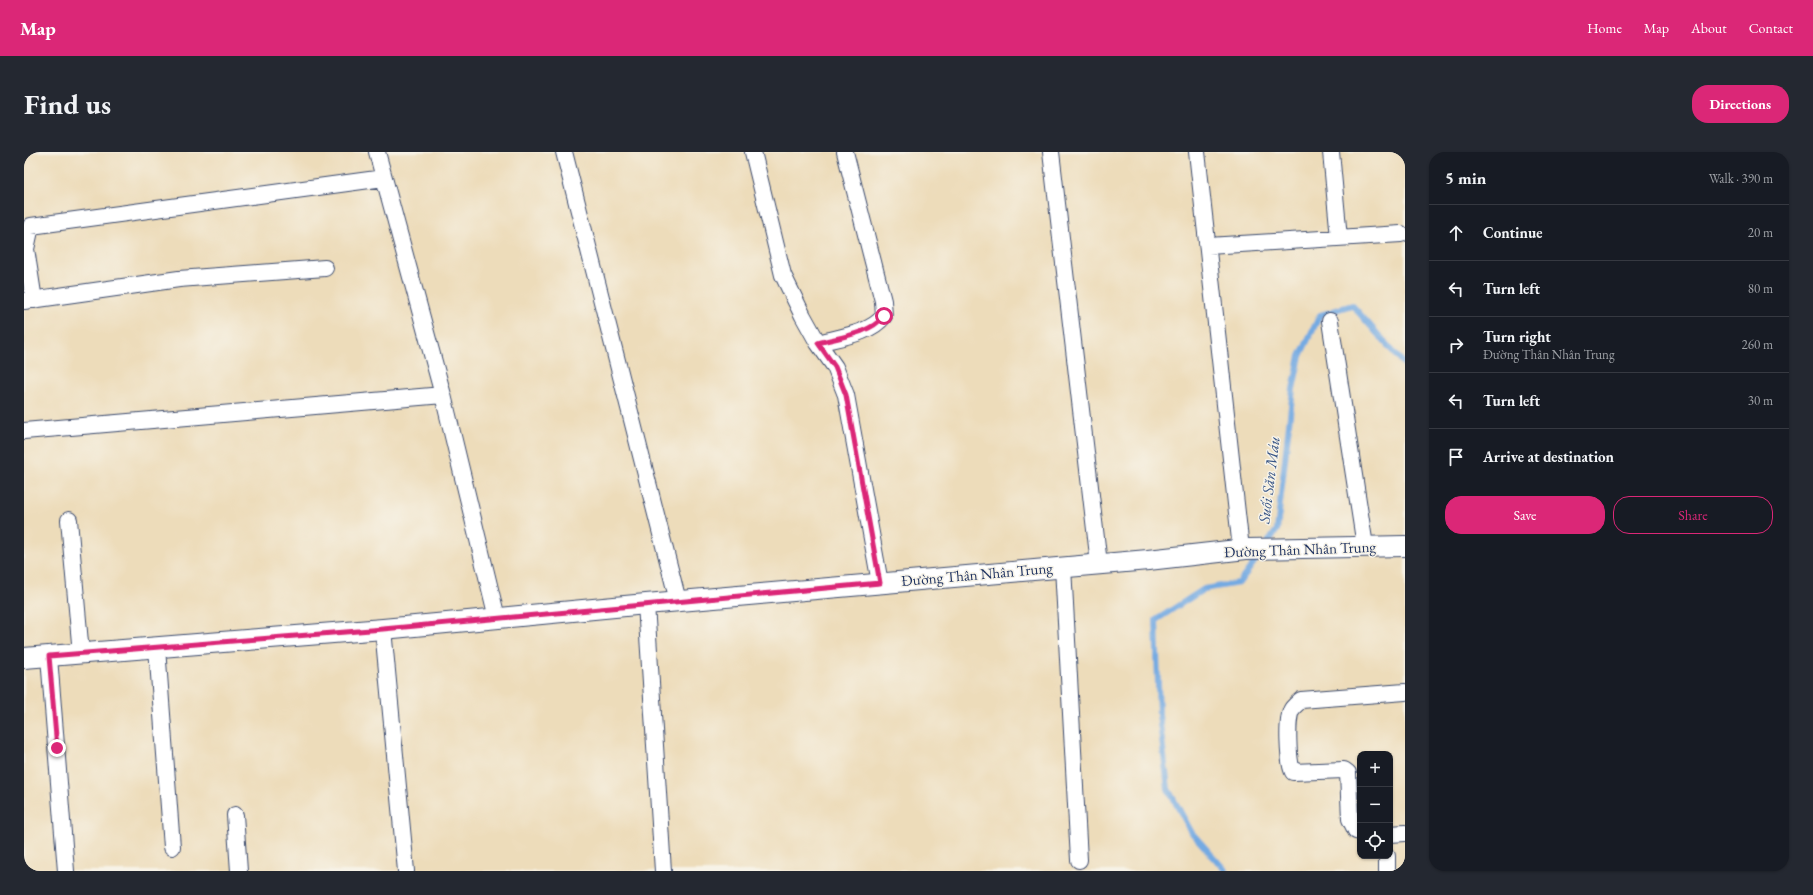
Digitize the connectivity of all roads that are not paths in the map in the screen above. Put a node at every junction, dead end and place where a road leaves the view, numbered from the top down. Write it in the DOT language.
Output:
graph roads {
  1 [pos="376,152"];
  2 [pos="564,152"];
  3 [pos="753,152"];
  4 [pos="845,152"];
  5 [pos="1051,152"];
  6 [pos="1197,152"];
  7 [pos="1331,152"];
  8 [pos="384,178"];
  9 [pos="28,227"];
  10 [pos="1401,234"];
  11 [pos="1339,238"];
  12 [pos="1208,246"];
  13 [pos="325,268"];
  14 [pos="29,300"];
  15 [pos="1330,321"];
  16 [pos="818,343"];
  17 [pos="443,395"];
  18 [pos="24,431"];
  19 [pos="69,520"];
  20 [pos="1365,546"];
  21 [pos="1405,546"];
  22 [pos="1243,549"];
  23 [pos="1099,564"];
  24 [pos="1063,567"];
  25 [pos="880,583"];
  26 [pos="678,601"];
  27 [pos="646,604"];
  28 [pos="497,618"];
  29 [pos="383,629"];
  30 [pos="157,648"];
  31 [pos="81,654"];
  32 [pos="49,656"];
  33 [pos="24,658"];
  34 [pos="1405,692"];
  35 [pos="235,815"];
  36 [pos="1357,831"];
  37 [pos="1405,833"];
  38 [pos="1393,834"];
  39 [pos="172,847"];
  40 [pos="1387,859"];
  41 [pos="1079,860"];
  42 [pos="66,871"];
  43 [pos="239,871"];
  44 [pos="406,871"];
  45 [pos="663,871"];
  46 [pos="1386,871"];
  1 -- 8 [label="street"];
  2 -- 26 [label="street"];
  3 -- 16 [label="street"];
  4 -- 16 [label="street"];
  5 -- 23 [label="street"];
  6 -- 12 [label="street"];
  7 -- 11 [label="street"];
  8 -- 9 [label="street"];
  8 -- 17 [label="street"];
  9 -- 14 [label="street"];
  10 -- 11 [label="street"];
  11 -- 12 [label="street"];
  12 -- 22 [label="street"];
  13 -- 14 [label="street"];
  15 -- 20 [label="street"];
  16 -- 25 [label="street"];
  17 -- 18 [label="street"];
  17 -- 28 [label="street"];
  19 -- 31 [label="street"];
  20 -- 21 [label="street, Đường Thân Nhân Trung"];
  20 -- 22 [label="street, Đường Thân Nhân Trung"];
  22 -- 23 [label="street, Đường Thân Nhân Trung"];
  23 -- 24 [label="street, Đường Thân Nhân Trung"];
  24 -- 25 [label="street, Đường Thân Nhân Trung"];
  24 -- 41 [label="street"];
  25 -- 26 [label="street, Đường Thân Nhân Trung"];
  26 -- 27 [label="street, Đường Thân Nhân Trung"];
  27 -- 28 [label="street, Đường Thân Nhân Trung"];
  27 -- 45 [label="street"];
  28 -- 29 [label="street, Đường Thân Nhân Trung"];
  29 -- 30 [label="street, Đường Thân Nhân Trung"];
  29 -- 44 [label="street"];
  30 -- 31 [label="street, Đường Thân Nhân Trung"];
  30 -- 39 [label="street"];
  31 -- 32 [label="street, Đường Thân Nhân Trung"];
  32 -- 33 [label="street, Đường Thân Nhân Trung"];
  32 -- 42 [label="street"];
  34 -- 36 [label="street"];
  35 -- 43 [label="street"];
  37 -- 38 [label="street"];
  40 -- 46 [label="street"];
}
